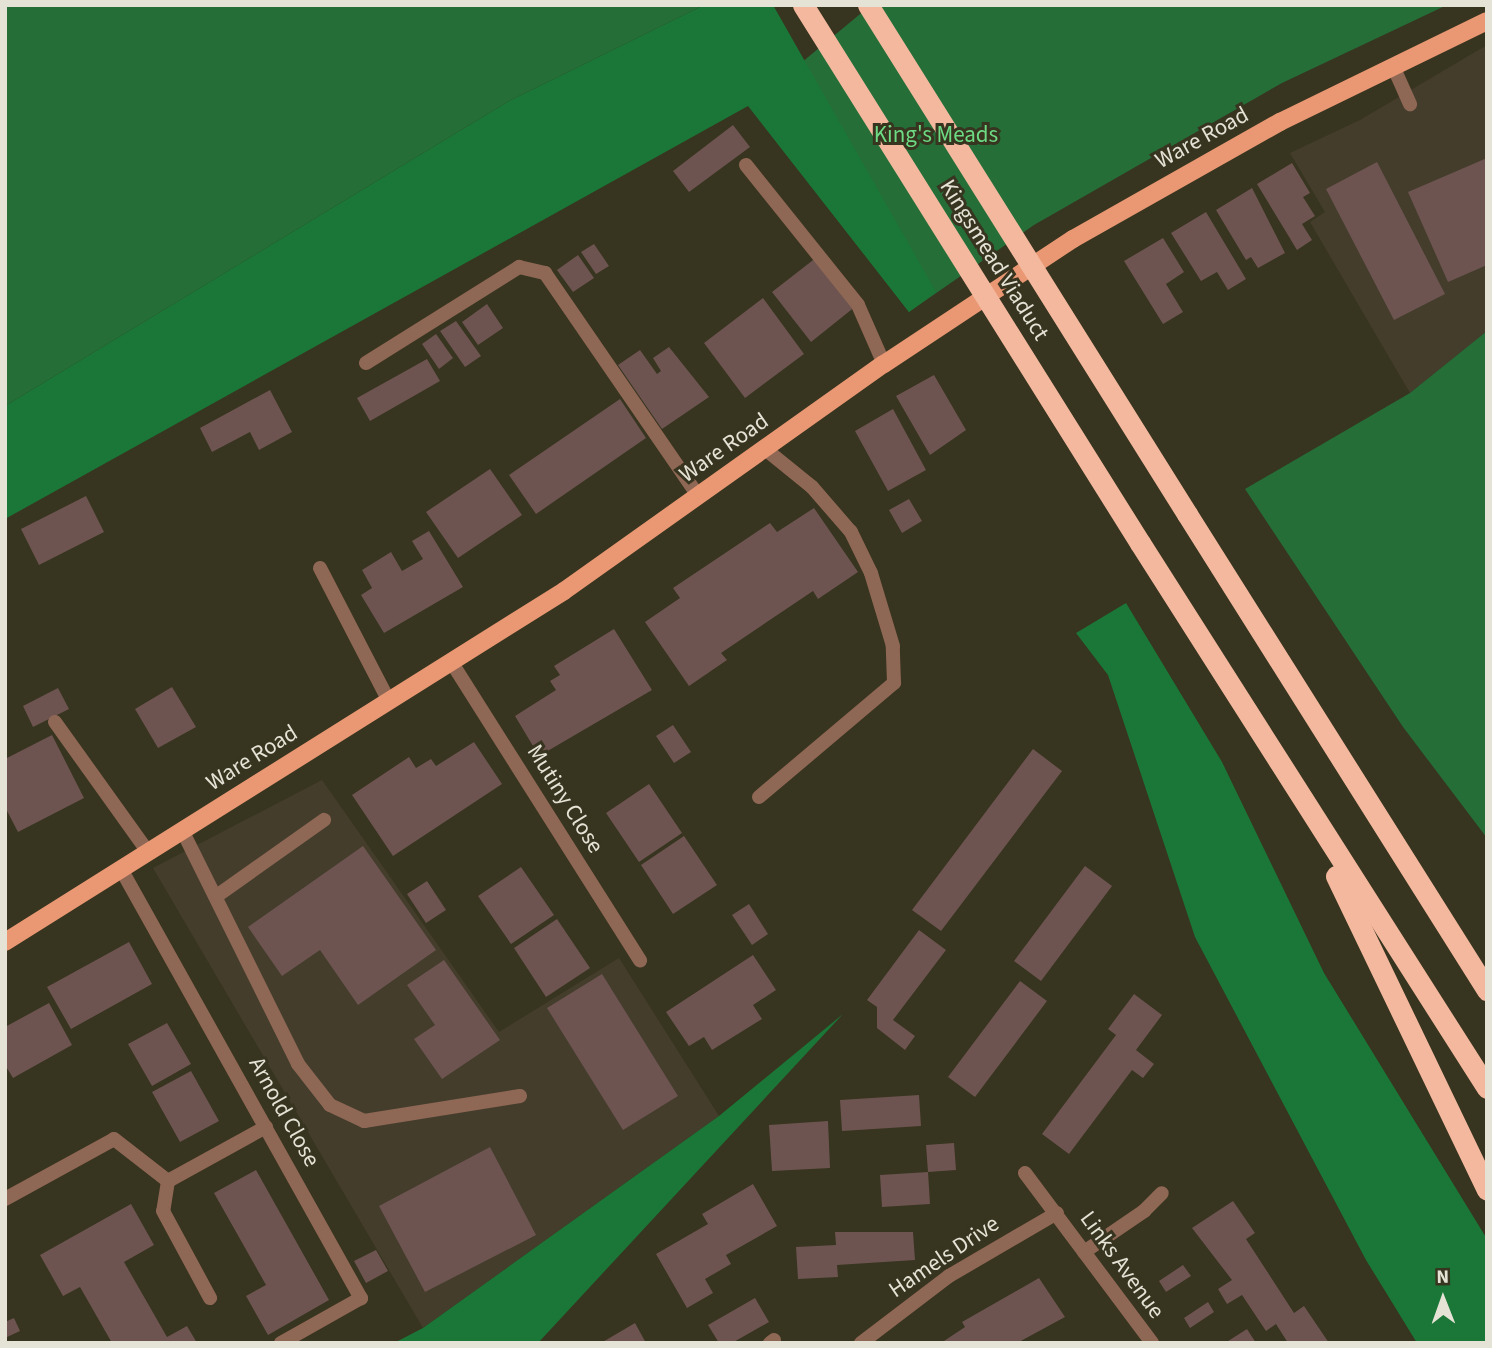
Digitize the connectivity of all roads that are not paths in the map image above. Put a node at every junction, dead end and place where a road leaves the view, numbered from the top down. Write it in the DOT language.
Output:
graph roads {
  1 [pos="803,5"];
  2 [pos="868,5"];
  3 [pos="1487,21"];
  4 [pos="1393,66"];
  5 [pos="1410,104"];
  6 [pos="746,164"];
  7 [pos="366,363"];
  8 [pos="884,364"];
  9 [pos="765,449"];
  10 [pos="698,496"];
  11 [pos="320,568"];
  12 [pos="452,663"];
  13 [pos="389,701"];
  14 [pos="55,722"];
  15 [pos="759,797"];
  16 [pos="1298,799"];
  17 [pos="324,820"];
  18 [pos="182,830"];
  19 [pos="148,852"];
  20 [pos="121,869"];
  21 [pos="218,895"];
  22 [pos="1449,933"];
  23 [pos="5,942"];
  24 [pos="640,960"];
  25 [pos="1487,978"];
  26 [pos="1487,990"];
  27 [pos="1487,1088"];
  28 [pos="520,1096"];
  29 [pos="266,1127"];
  30 [pos="1025,1173"];
  31 [pos="168,1181"];
  32 [pos="1487,1189"];
  33 [pos="1162,1193"];
  34 [pos="5,1199"];
  35 [pos="1056,1213"];
  36 [pos="1084,1252"];
  37 [pos="210,1298"];
  38 [pos="281,1343"];
  39 [pos="861,1343"];
  40 [pos="1152,1343"];
  1 -- 16 [label="highway, Kingsmead Viaduct, bridge"];
  2 -- 22 [label="highway, Kingsmead Viaduct, bridge"];
  3 -- 4 [label="main road, Ware Road"];
  4 -- 5 [label="street"];
  4 -- 8 [label="main road, Ware Road"];
  6 -- 8 [label="street"];
  7 -- 10 [label="street"];
  8 -- 9 [label="main road, Ware Road"];
  9 -- 10 [label="main road, Ware Road"];
  9 -- 15 [label="street"];
  10 -- 12 [label="main road, Ware Road"];
  11 -- 13 [label="street"];
  12 -- 13 [label="main road, Ware Road"];
  12 -- 24 [label="street, Mutiny Close"];
  13 -- 18 [label="main road, Ware Road"];
  14 -- 19 [label="street"];
  16 -- 27 [label="highway"];
  16 -- 32 [label="highway"];
  17 -- 21 [label="street"];
  18 -- 19 [label="main road, Ware Road"];
  18 -- 21 [label="street"];
  19 -- 20 [label="main road, Ware Road"];
  20 -- 23 [label="main road, Ware Road"];
  20 -- 29 [label="street, Arnold Close"];
  21 -- 28 [label="street"];
  22 -- 25 [label="highway"];
  22 -- 26 [label="highway"];
  29 -- 31 [label="street"];
  29 -- 38 [label="street, Arnold Close"];
  30 -- 35 [label="street, Links Avenue"];
  31 -- 34 [label="street"];
  31 -- 37 [label="street"];
  33 -- 36 [label="street"];
  35 -- 36 [label="street, Links Avenue"];
  35 -- 39 [label="street, Hamels Drive"];
  36 -- 40 [label="street, Links Avenue"];
}
